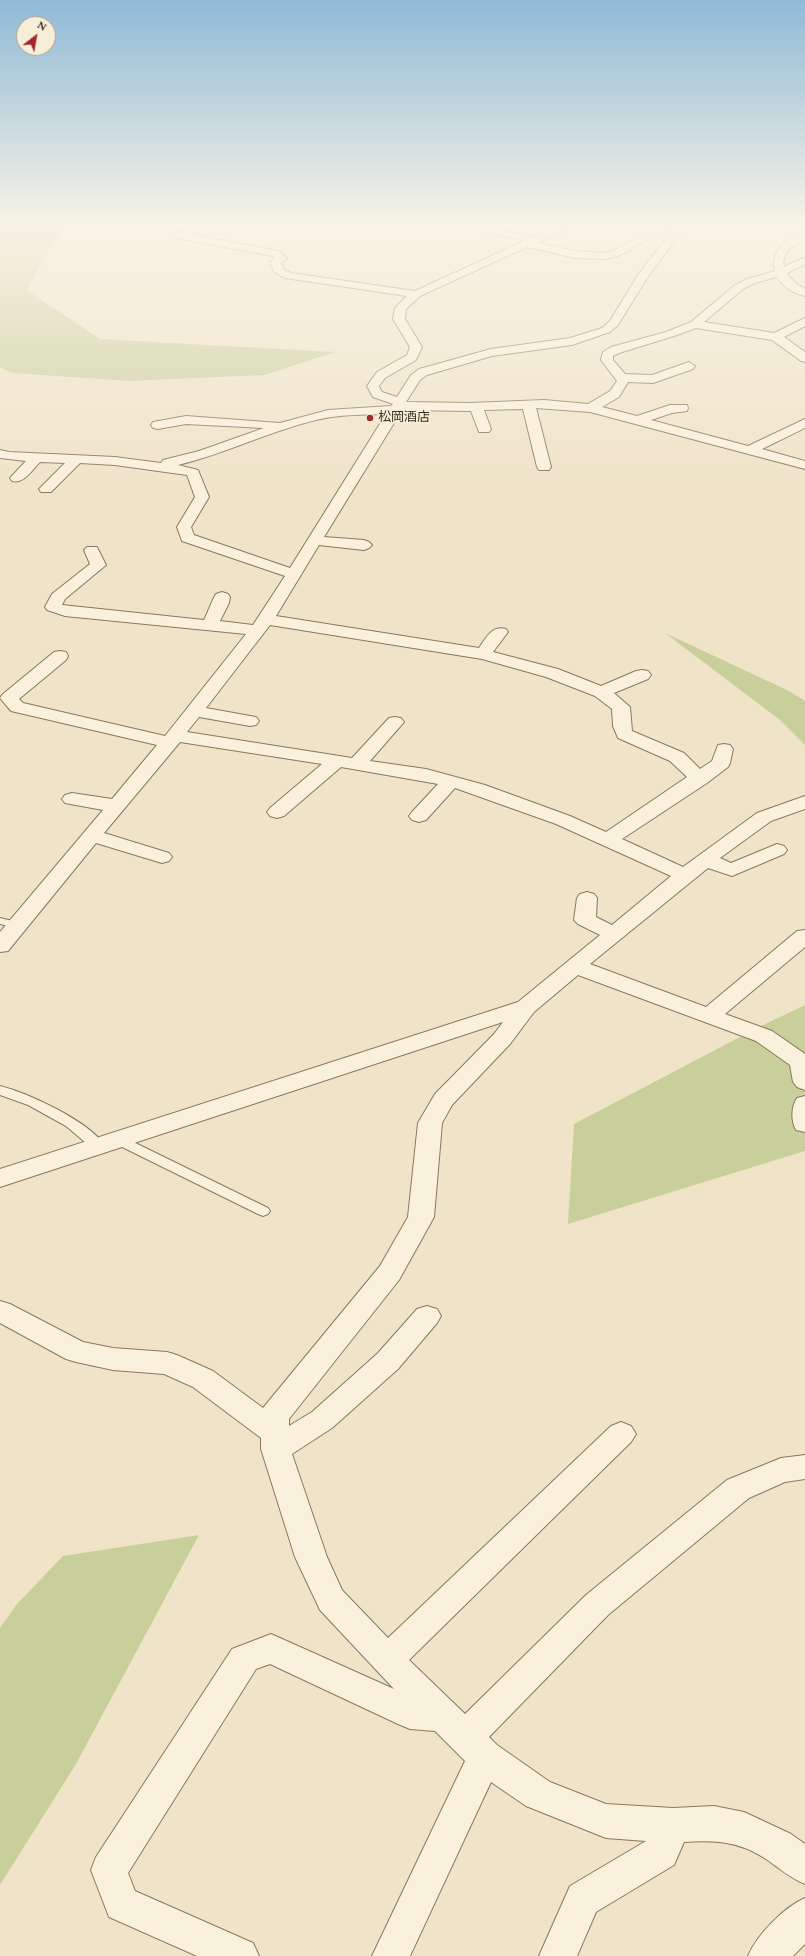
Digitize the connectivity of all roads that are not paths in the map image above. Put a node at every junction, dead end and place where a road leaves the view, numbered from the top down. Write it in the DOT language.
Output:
graph roads {
  1 [pos="400,314"];
  2 [pos="619,314"];
  3 [pos="707,314"];
  4 [pos="805,321"];
  5 [pos="695,324"];
  6 [pos="655,326"];
  7 [pos="670,334"];
  8 [pos="776,337"];
  9 [pos="805,358"];
  10 [pos="689,366"];
  11 [pos="621,378"];
  12 [pos="529,405"];
  13 [pos="397,406"];
  14 [pos="476,407"];
  15 [pos="590,408"];
  16 [pos="682,408"];
  17 [pos="260,411"];
  18 [pos="636,421"];
  19 [pos="805,423"];
  20 [pos="158,424"];
  21 [pos="272,425"];
  22 [pos="286,426"];
  23 [pos="484,429"];
  24 [pos="748,451"];
  25 [pos="0,454"];
  26 [pos="38,457"];
  27 [pos="77,459"];
  28 [pos="155,465"];
  29 [pos="805,465"];
  30 [pos="544,466"];
  31 [pos="17,478"];
  32 [pos="46,489"];
  33 [pos="314,540"];
  34 [pos="364,545"];
  35 [pos="92,550"];
  36 [pos="294,574"];
  37 [pos="222,597"];
  38 [pos="262,625"];
  39 [pos="209,626"];
  40 [pos="500,632"];
  41 [pos="483,654"];
  42 [pos="60,656"];
  43 [pos="642,675"];
  44 [pos="602,692"];
  45 [pos="195,711"];
  46 [pos="250,721"];
  47 [pos="395,722"];
  48 [pos="173,740"];
  49 [pos="724,749"];
  50 [pos="337,761"];
  51 [pos="357,764"];
  52 [pos="700,779"];
  53 [pos="450,781"];
  54 [pos="72,799"];
  55 [pos="805,802"];
  56 [pos="118,806"];
  57 [pos="277,812"];
  58 [pos="418,816"];
  59 [pos="92,836"];
  60 [pos="608,840"];
  61 [pos="777,850"];
  62 [pos="162,857"];
  63 [pos="706,860"];
  64 [pos="686,875"];
  65 [pos="587,898"];
  66 [pos="8,923"];
  67 [pos="615,934"];
  68 [pos="805,936"];
  69 [pos="0,946"];
  70 [pos="575,966"];
  71 [pos="526,1007"];
  72 [pos="710,1015"];
  73 [pos="805,1082"];
  74 [pos="0,1090"];
  75 [pos="805,1104"];
  76 [pos="805,1124"];
  77 [pos="108,1142"];
  78 [pos="0,1178"];
  79 [pos="263,1211"];
  80 [pos="0,1311"];
  81 [pos="427,1316"];
  82 [pos="621,1434"];
  83 [pos="275,1441"];
  84 [pos="805,1467"];
  85 [pos="387,1660"];
  86 [pos="465,1737"];
  87 [pos="673,1825"];
  88 [pos="805,1866"];
  89 [pos="805,1917"];
  90 [pos="240,1956"];
  91 [pos="391,1956"];
  92 [pos="558,1956"];
  93 [pos="767,1956"];
  1 -- 13 [label="street"];
  2 -- 13 [label="street"];
  3 -- 5 [label="street"];
  4 -- 8 [label="street"];
  5 -- 7 [label="street"];
  5 -- 8 [label="street"];
  6 -- 7 [label="street"];
  7 -- 11 [label="street"];
  8 -- 9 [label="street"];
  10 -- 11 [label="street"];
  11 -- 15 [label="street"];
  12 -- 14 [label="street"];
  12 -- 15 [label="street"];
  12 -- 30 [label="street"];
  13 -- 14 [label="street"];
  13 -- 22 [label="street"];
  13 -- 33 [label="street"];
  14 -- 23 [label="street"];
  15 -- 18 [label="street"];
  16 -- 18 [label="street"];
  17 -- 21 [label="street"];
  18 -- 24 [label="street"];
  19 -- 24 [label="street"];
  20 -- 21 [label="street"];
  21 -- 22 [label="street"];
  22 -- 28 [label="street"];
  24 -- 29 [label="street"];
  25 -- 26 [label="street"];
  26 -- 27 [label="street"];
  26 -- 31 [label="street"];
  27 -- 28 [label="street"];
  27 -- 32 [label="street"];
  28 -- 36 [label="street"];
  33 -- 34 [label="street"];
  33 -- 36 [label="street"];
  35 -- 39 [label="street"];
  36 -- 38 [label="street"];
  37 -- 39 [label="street"];
  38 -- 39 [label="street"];
  38 -- 41 [label="street"];
  38 -- 45 [label="street"];
  40 -- 41 [label="street"];
  41 -- 44 [label="street"];
  42 -- 48 [label="street"];
  43 -- 44 [label="street"];
  44 -- 52 [label="street"];
  45 -- 46 [label="street"];
  45 -- 48 [label="street"];
  47 -- 51 [label="street"];
  48 -- 50 [label="street"];
  48 -- 56 [label="street"];
  49 -- 52 [label="street"];
  50 -- 51 [label="street"];
  50 -- 57 [label="street"];
  51 -- 53 [label="street"];
  52 -- 60 [label="street"];
  53 -- 58 [label="street"];
  53 -- 60 [label="street"];
  54 -- 56 [label="street"];
  55 -- 63 [label="street"];
  56 -- 59 [label="street"];
  59 -- 62 [label="street"];
  59 -- 66 [label="street"];
  60 -- 64 [label="street"];
  61 -- 63 [label="street"];
  63 -- 64 [label="street"];
  64 -- 67 [label="street"];
  65 -- 67 [label="street"];
  66 -- 69 [label="street"];
  67 -- 70 [label="street"];
  68 -- 72 [label="street"];
  70 -- 71 [label="street"];
  70 -- 72 [label="street"];
  71 -- 77 [label="street"];
  71 -- 83 [label="street"];
  72 -- 73 [label="street"];
  74 -- 77 [label="lane"];
  75 -- 76 [label="street"];
  77 -- 78 [label="street"];
  77 -- 79 [label="lane"];
  80 -- 83 [label="street"];
  81 -- 83 [label="street"];
  82 -- 85 [label="street"];
  83 -- 85 [label="street"];
  84 -- 86 [label="street"];
  85 -- 86 [label="street"];
  86 -- 87 [label="street"];
  86 -- 90 [label="street"];
  86 -- 91 [label="street"];
  87 -- 88 [label="street"];
  87 -- 92 [label="street"];
  89 -- 93 [label="street"];
}
